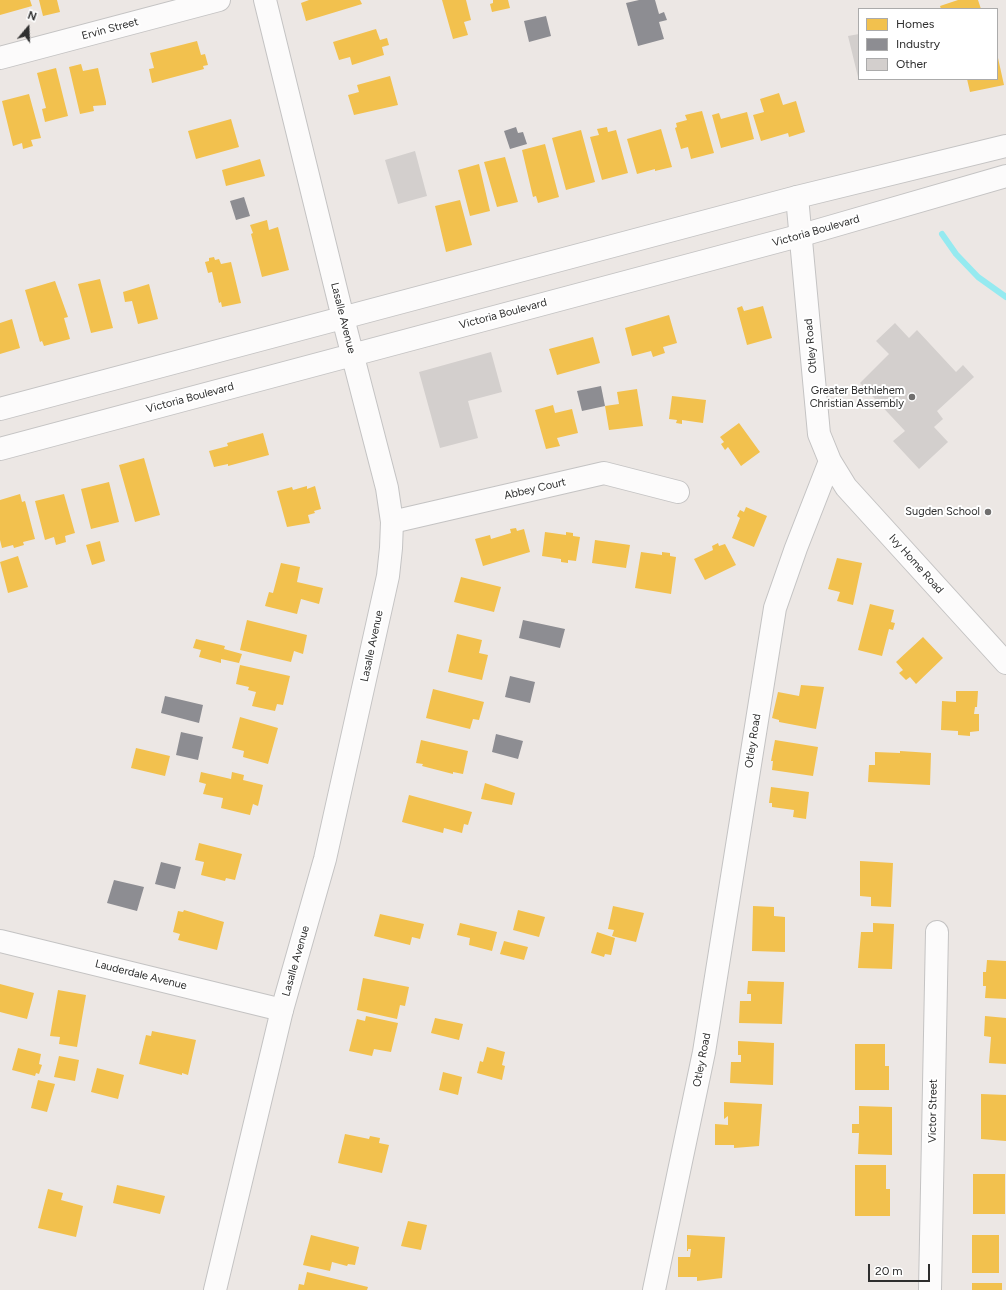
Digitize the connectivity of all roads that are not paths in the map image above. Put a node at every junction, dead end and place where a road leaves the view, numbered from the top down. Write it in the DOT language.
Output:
graph roads {
  1 [pos="219,0"];
  2 [pos="265,0"];
  3 [pos="0,58"];
  4 [pos="1006,146"];
  5 [pos="1006,176"];
  6 [pos="797,197"];
  7 [pos="802,235"];
  8 [pos="343,318"];
  9 [pos="352,354"];
  10 [pos="0,409"];
  11 [pos="0,449"];
  12 [pos="830,461"];
  13 [pos="678,492"];
  14 [pos="392,522"];
  15 [pos="1006,663"];
  16 [pos="937,932"];
  17 [pos="0,940"];
  18 [pos="282,1010"];
  19 [pos="215,1290"];
  20 [pos="654,1290"];
  21 [pos="930,1290"];
  1 -- 3 [label="main road, Ervin Street"];
  2 -- 8 [label="main road, Lasalle Avenue"];
  4 -- 6 [label="main road"];
  5 -- 7 [label="main road, Victoria Boulevard"];
  6 -- 7 [label="main road, Otley Road"];
  6 -- 8 [label="main road"];
  7 -- 9 [label="main road, Victoria Boulevard"];
  7 -- 12 [label="main road, Otley Road"];
  8 -- 9 [label="main road, Lasalle Avenue"];
  8 -- 10 [label="main road"];
  9 -- 11 [label="main road, Victoria Boulevard"];
  9 -- 14 [label="main road, Lasalle Avenue"];
  12 -- 15 [label="main road, Ivy Home Road"];
  12 -- 20 [label="main road, Otley Road"];
  13 -- 14 [label="main road, Abbey Court"];
  14 -- 18 [label="main road, Lasalle Avenue"];
  16 -- 21 [label="main road, Victor Street"];
  17 -- 18 [label="main road, Lauderdale Avenue"];
  18 -- 19 [label="main road, Lasalle Avenue"];
}
